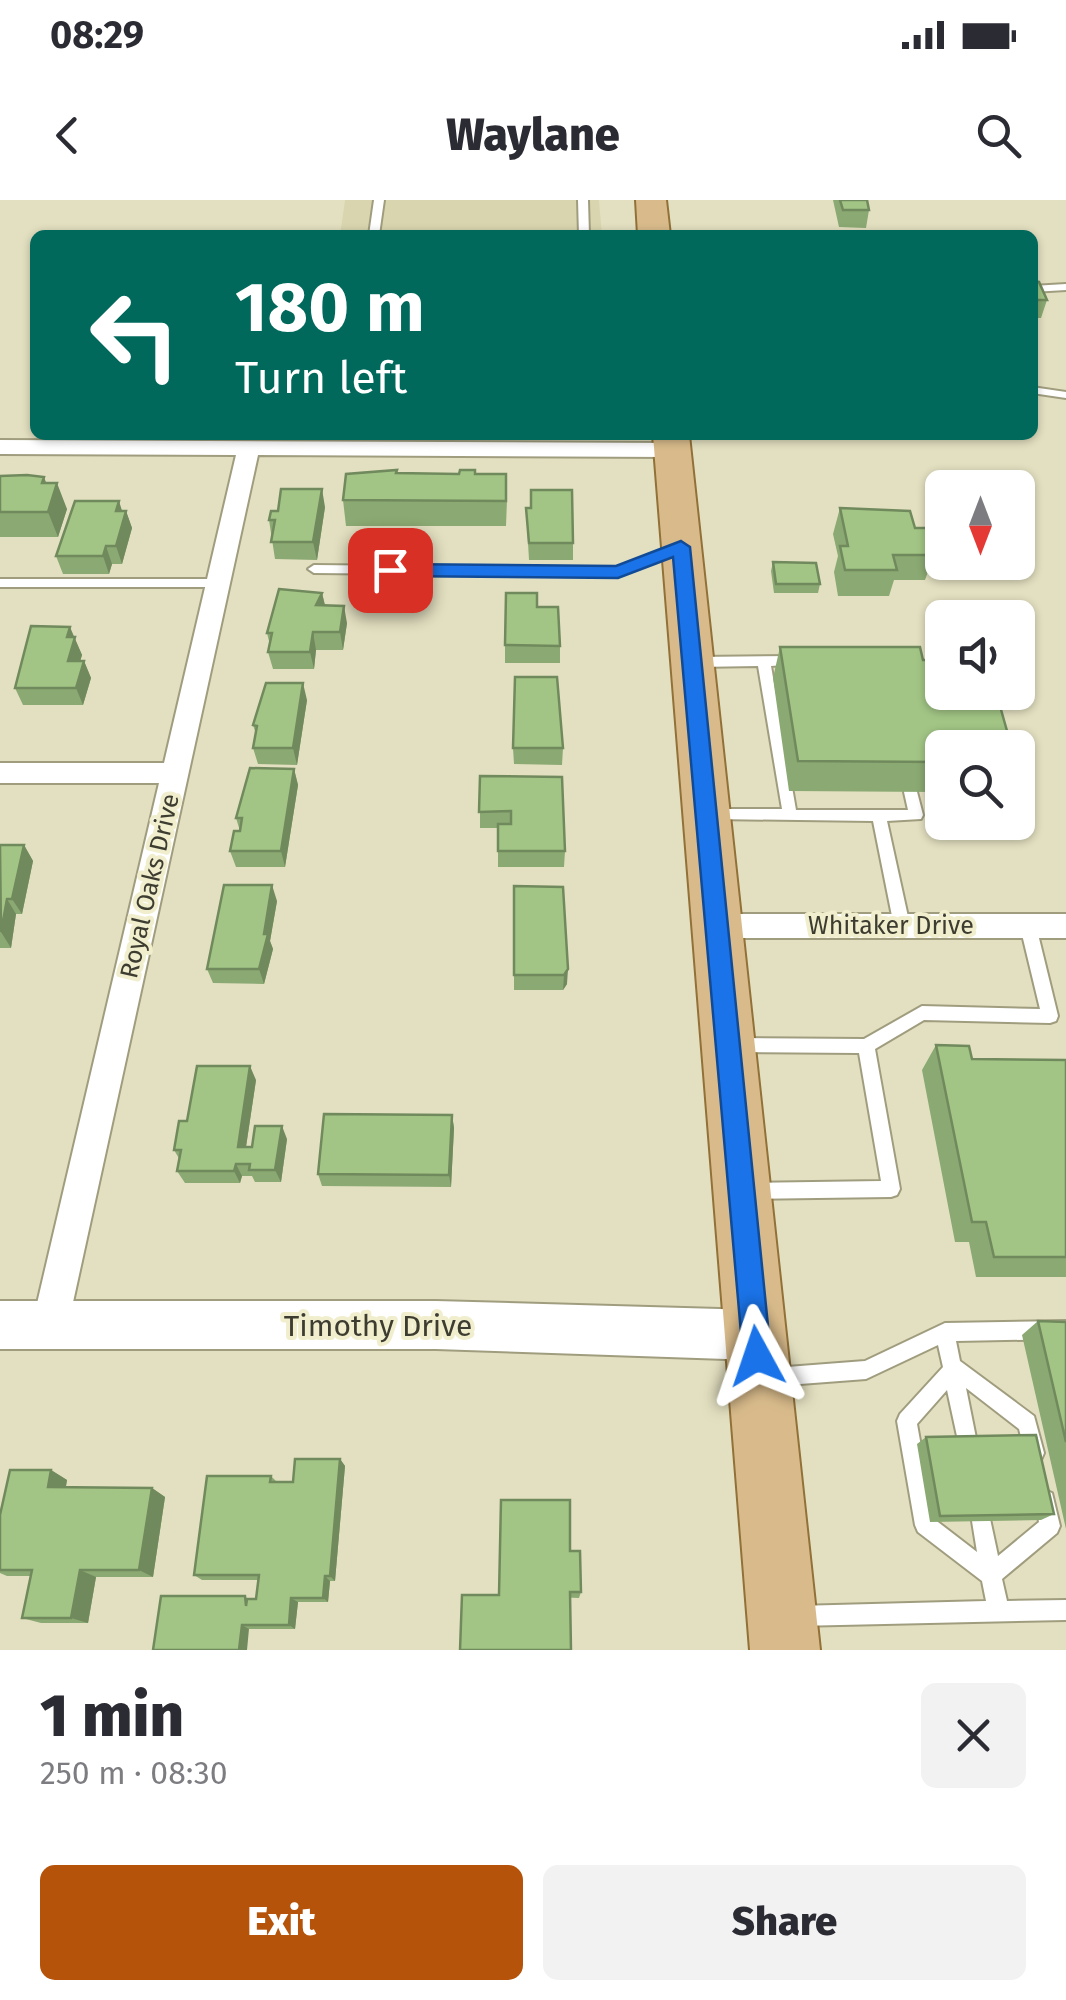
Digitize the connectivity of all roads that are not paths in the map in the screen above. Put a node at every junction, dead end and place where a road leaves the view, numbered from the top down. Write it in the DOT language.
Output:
graph roads {
  1 [pos="378,200"];
  2 [pos="583,200"];
  3 [pos="651,200"];
  4 [pos="375,230"];
  5 [pos="584,230"];
  6 [pos="654,230"];
  7 [pos="1066,287"];
  8 [pos="1038,289"];
  9 [pos="1038,391"];
  10 [pos="1066,396"];
  11 [pos="344,442"];
  12 [pos="671,442"];
  13 [pos="0,448"];
  14 [pos="249,448"];
  15 [pos="681,547"];
  16 [pos="314,569"];
  17 [pos="0,583"];
  18 [pos="218,583"];
  19 [pos="803,661"];
  20 [pos="692,662"];
  21 [pos="764,662"];
  22 [pos="176,772"];
  23 [pos="0,773"];
  24 [pos="911,792"];
  25 [pos="706,814"];
  26 [pos="790,815"];
  27 [pos="880,816"];
  28 [pos="716,926"];
  29 [pos="902,926"];
  30 [pos="1028,926"];
  31 [pos="1066,926"];
  32 [pos="728,1045"];
  33 [pos="866,1046"];
  34 [pos="742,1191"];
  35 [pos="0,1325"];
  36 [pos="50,1325"];
  37 [pos="1066,1330"];
  38 [pos="945,1332"];
  39 [pos="757,1356"];
  40 [pos="954,1368"];
  41 [pos="967,1444"];
  42 [pos="982,1521"];
  43 [pos="991,1575"];
  44 [pos="1066,1610"];
  45 [pos="999,1612"];
  46 [pos="783,1633"];
  1 -- 4 [label="lane"];
  2 -- 5 [label="lane"];
  3 -- 6 [label="main road"];
  7 -- 8 [label="lane"];
  9 -- 10 [label="lane"];
  11 -- 12 [label="street"];
  11 -- 14 [label="street"];
  12 -- 15 [label="main road"];
  13 -- 14 [label="street"];
  14 -- 18 [label="street, Royal Oaks Drive"];
  15 -- 16 [label="lane"];
  15 -- 20 [label="main road"];
  17 -- 18 [label="lane"];
  18 -- 22 [label="street, Royal Oaks Drive"];
  19 -- 21 [label="lane"];
  20 -- 21 [label="lane"];
  20 -- 25 [label="main road"];
  21 -- 26 [label="lane"];
  22 -- 23 [label="street"];
  22 -- 36 [label="street, Royal Oaks Drive"];
  24 -- 27 [label="lane"];
  25 -- 26 [label="lane"];
  25 -- 28 [label="main road"];
  26 -- 27 [label="lane"];
  27 -- 29 [label="lane"];
  28 -- 29 [label="street, Whitaker Drive"];
  28 -- 32 [label="main road"];
  29 -- 30 [label="street, Whitaker Drive"];
  30 -- 31 [label="street, Whitaker Drive"];
  30 -- 33 [label="lane"];
  32 -- 33 [label="lane"];
  32 -- 34 [label="main road"];
  33 -- 34 [label="lane"];
  34 -- 39 [label="main road"];
  35 -- 36 [label="street, Timothy Drive"];
  36 -- 39 [label="street, Timothy Drive"];
  37 -- 38 [label="lane"];
  38 -- 39 [label="lane"];
  38 -- 40 [label="lane"];
  39 -- 46 [label="main road"];
  40 -- 41 [label="lane"];
  40 -- 43 [label="lane"];
  40 -- 43 [label="lane"];
  42 -- 43 [label="lane"];
  43 -- 45 [label="lane"];
  44 -- 45 [label="lane"];
  45 -- 46 [label="lane"];
}
